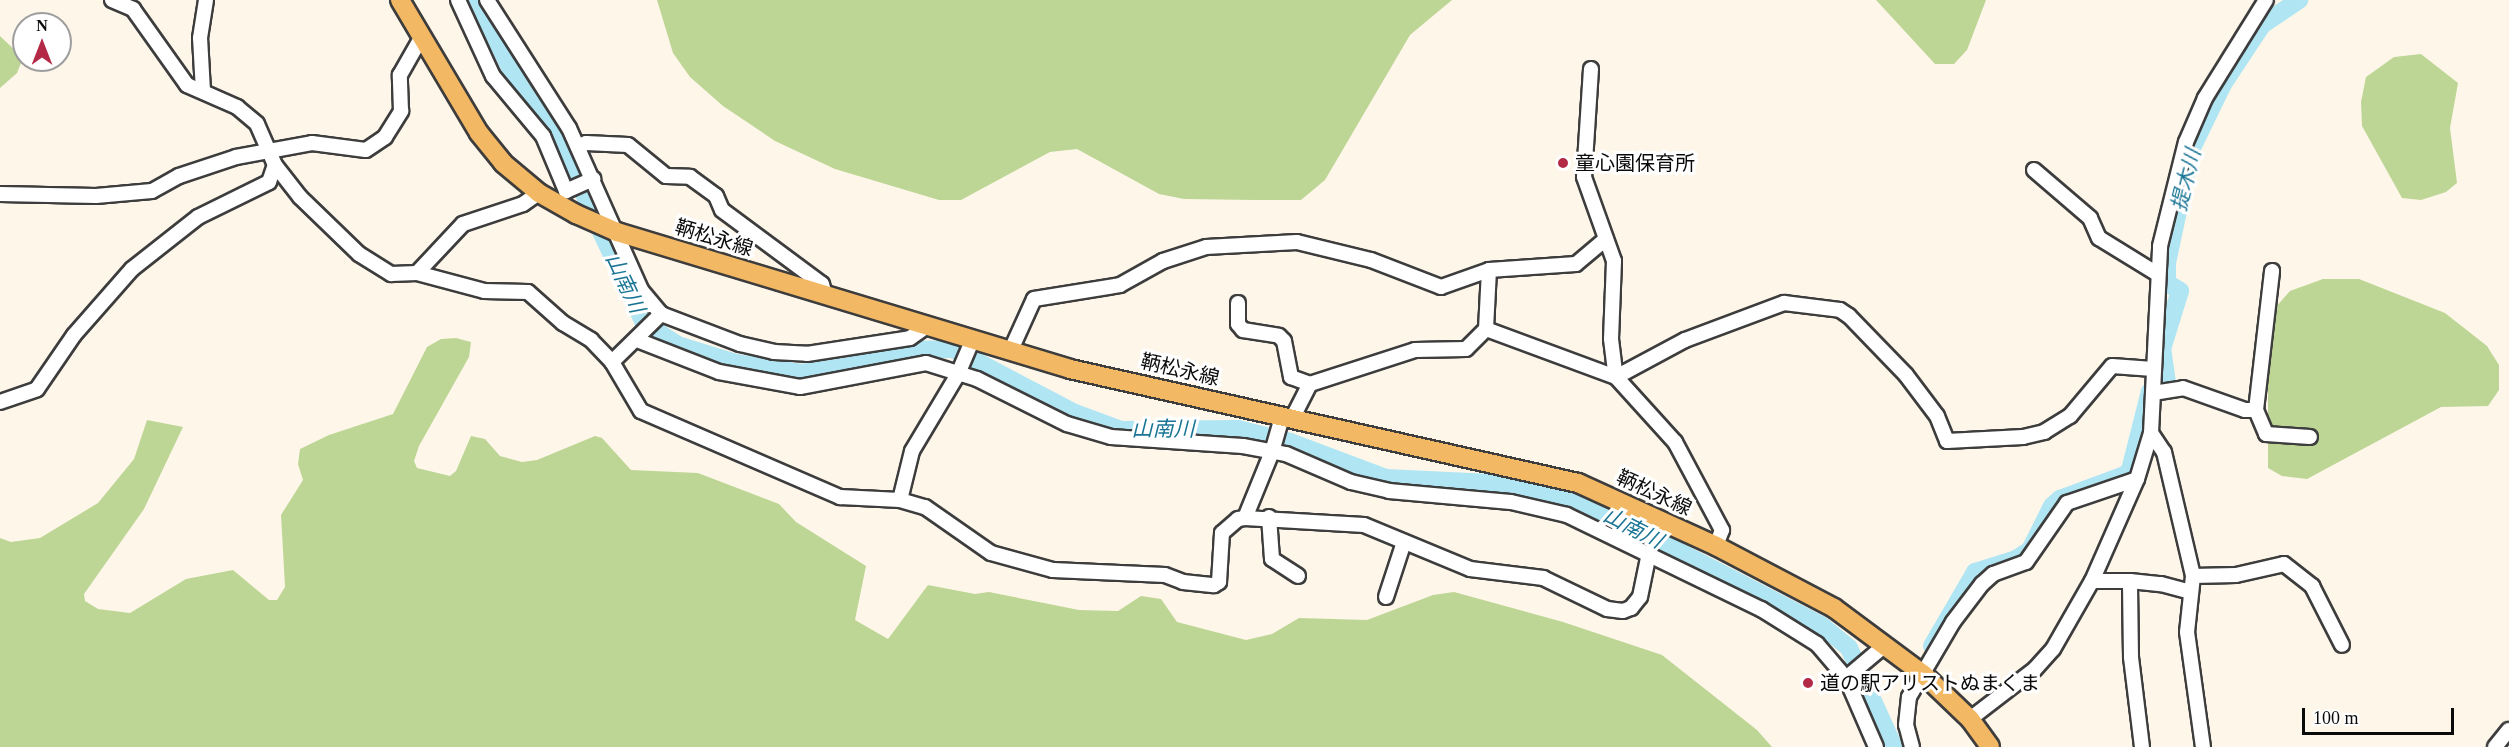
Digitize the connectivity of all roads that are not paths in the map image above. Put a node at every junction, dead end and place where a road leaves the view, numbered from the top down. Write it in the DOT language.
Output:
graph roads {
  1 [pos="112,0"];
  2 [pos="206,0"];
  3 [pos="400,0"];
  4 [pos="458,0"];
  5 [pos="487,0"];
  6 [pos="2266,0"];
  7 [pos="421,38"];
  8 [pos="1591,69"];
  9 [pos="203,92"];
  10 [pos="578,147"];
  11 [pos="273,159"];
  12 [pos="2034,170"];
  13 [pos="591,180"];
  14 [pos="539,193"];
  15 [pos="0,194"];
  16 [pos="614,230"];
  17 [pos="1606,239"];
  18 [pos="1489,270"];
  19 [pos="2272,271"];
  20 [pos="417,273"];
  21 [pos="2156,273"];
  22 [pos="825,296"];
  23 [pos="1238,303"];
  24 [pos="659,317"];
  25 [pos="926,327"];
  26 [pos="1486,329"];
  27 [pos="639,338"];
  28 [pos="971,345"];
  29 [pos="1010,352"];
  30 [pos="612,362"];
  31 [pos="2153,369"];
  32 [pos="959,371"];
  33 [pos="1616,377"];
  34 [pos="1310,384"];
  35 [pos="2153,393"];
  36 [pos="0,402"];
  37 [pos="2256,410"];
  38 [pos="1284,421"];
  39 [pos="2151,433"];
  40 [pos="2310,437"];
  41 [pos="1273,449"];
  42 [pos="2137,479"];
  43 [pos="900,500"];
  44 [pos="1269,517"];
  45 [pos="1245,518"];
  46 [pos="1404,542"];
  47 [pos="1716,546"];
  48 [pos="1649,553"];
  49 [pos="1298,576"];
  50 [pos="2193,576"];
  51 [pos="2092,580"];
  52 [pos="2130,581"];
  53 [pos="2190,592"];
  54 [pos="1386,597"];
  55 [pos="2342,645"];
  56 [pos="1879,652"];
  57 [pos="1923,674"];
  58 [pos="1848,676"];
  59 [pos="1970,719"];
  60 [pos="2509,730"];
  61 [pos="1876,747"];
  62 [pos="1912,747"];
  63 [pos="1990,747"];
  64 [pos="2142,747"];
  65 [pos="2203,747"];
  66 [pos="2495,747"];
  1 -- 9 [label="street"];
  2 -- 9 [label="street"];
  3 -- 7 [label="main road, 鞆松永線"];
  4 -- 13 [label="street"];
  5 -- 10 [label="street"];
  6 -- 21 [label="street"];
  7 -- 11 [label="street"];
  7 -- 14 [label="main road, 鞆松永線"];
  8 -- 17 [label="street"];
  9 -- 11 [label="street"];
  10 -- 13 [label="street"];
  10 -- 22 [label="street"];
  11 -- 15 [label="street"];
  11 -- 20 [label="street"];
  11 -- 36 [label="street"];
  12 -- 21 [label="street"];
  13 -- 16 [label="street"];
  14 -- 16 [label="main road, 鞆松永線"];
  14 -- 20 [label="street"];
  16 -- 22 [label="main road, 鞆松永線"];
  16 -- 24 [label="street"];
  17 -- 18 [label="street"];
  17 -- 33 [label="street"];
  18 -- 26 [label="street"];
  18 -- 29 [label="street"];
  19 -- 37 [label="street"];
  20 -- 30 [label="street"];
  21 -- 31 [label="street"];
  22 -- 25 [label="main road, 鞆松永線"];
  23 -- 34 [label="street"];
  24 -- 25 [label="street"];
  24 -- 27 [label="street"];
  25 -- 28 [label="main road, 鞆松永線"];
  26 -- 33 [label="street"];
  26 -- 34 [label="street"];
  27 -- 30 [label="street"];
  27 -- 32 [label="street"];
  28 -- 29 [label="main road, 鞆松永線"];
  28 -- 32 [label="street"];
  29 -- 38 [label="main road, 鞆松永線"];
  30 -- 43 [label="street"];
  31 -- 33 [label="street"];
  31 -- 35 [label="street"];
  32 -- 41 [label="street"];
  32 -- 43 [label="street"];
  33 -- 47 [label="street"];
  34 -- 38 [label="street"];
  35 -- 37 [label="street"];
  35 -- 39 [label="street"];
  37 -- 40 [label="street"];
  38 -- 41 [label="street"];
  38 -- 47 [label="main road, 鞆松永線"];
  39 -- 42 [label="street"];
  39 -- 50 [label="street"];
  41 -- 45 [label="street"];
  41 -- 48 [label="street"];
  42 -- 51 [label="street"];
  42 -- 57 [label="street"];
  43 -- 45 [label="street"];
  44 -- 45 [label="street"];
  44 -- 46 [label="street"];
  44 -- 49 [label="street"];
  46 -- 48 [label="street"];
  46 -- 54 [label="street"];
  47 -- 56 [label="main road, 鞆松永線"];
  48 -- 58 [label="street"];
  50 -- 53 [label="street"];
  50 -- 55 [label="street"];
  51 -- 52 [label="street"];
  51 -- 59 [label="street"];
  52 -- 53 [label="street"];
  52 -- 64 [label="street"];
  53 -- 65 [label="street"];
  56 -- 57 [label="main road, 鞆松永線"];
  56 -- 58 [label="street"];
  57 -- 59 [label="main road, 鞆松永線"];
  57 -- 62 [label="street"];
  58 -- 61 [label="street"];
  59 -- 63 [label="main road, 鞆松永線"];
  60 -- 66 [label="street"];
}
